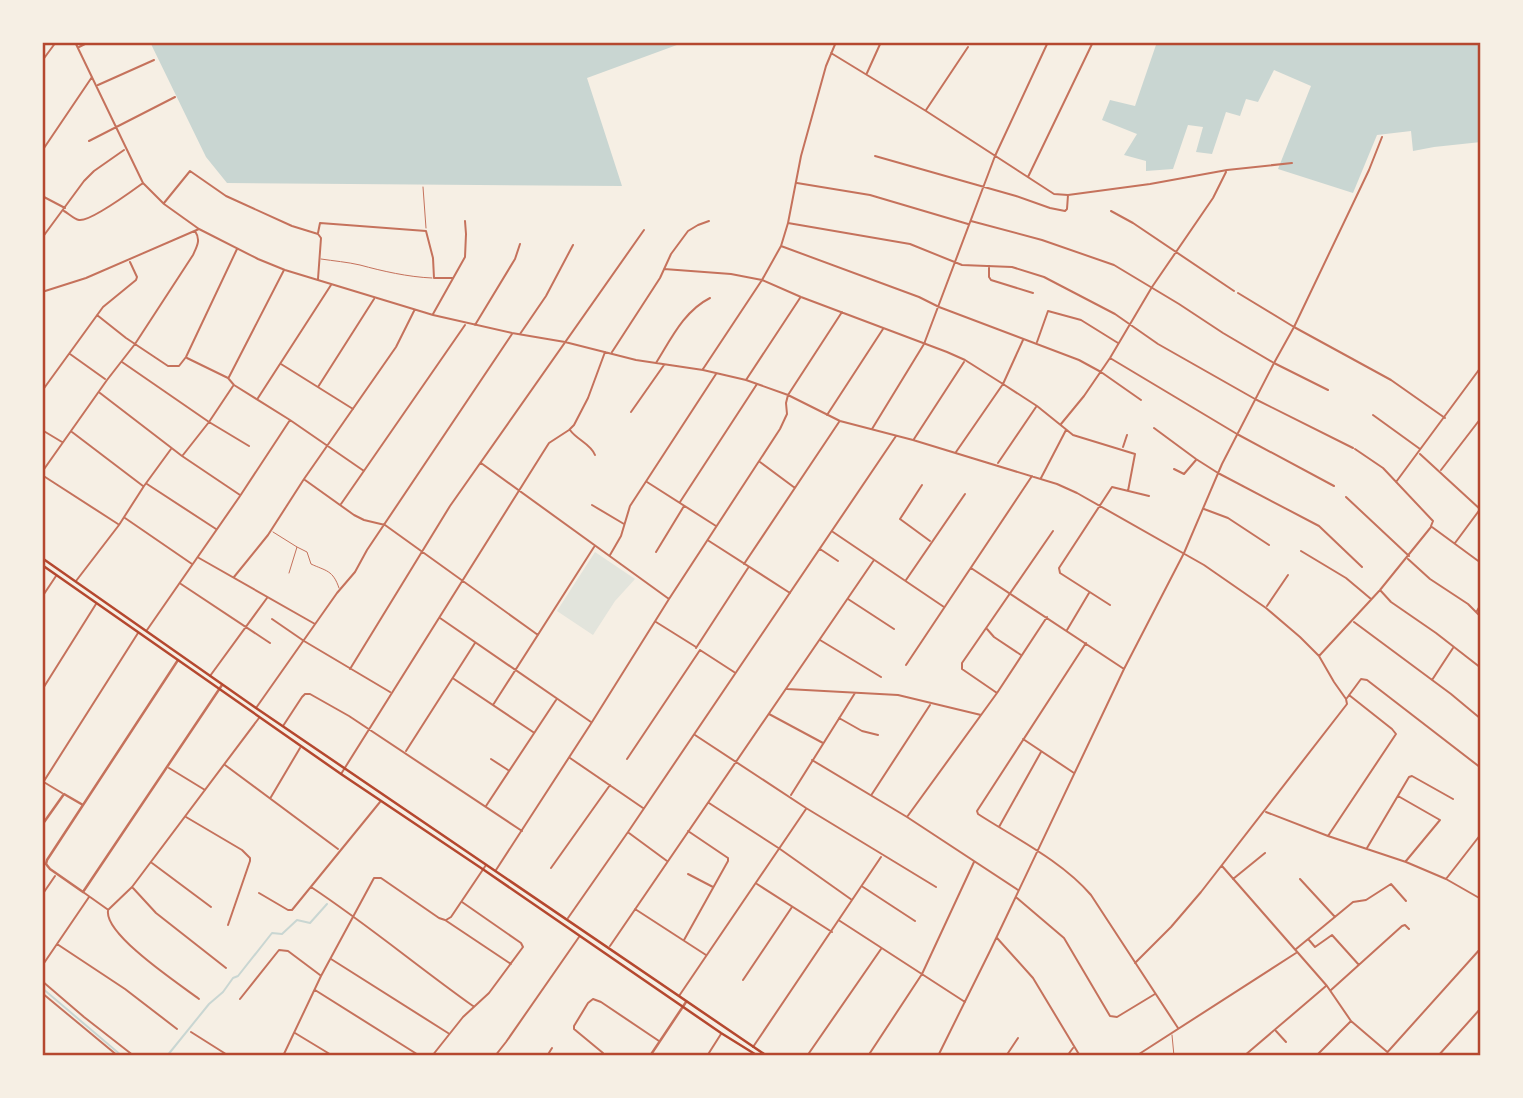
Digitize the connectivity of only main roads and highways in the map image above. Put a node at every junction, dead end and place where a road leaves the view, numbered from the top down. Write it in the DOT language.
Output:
graph roads {
  1 [pos="42,558"];
  2 [pos="42,565"];
  3 [pos="752,1055"];
  4 [pos="758,1056"];
  5 [pos="767,1056"];
  1 -- 5 [label="main road"];
  2 -- 3 [label="main road"];
  3 -- 4 [label="main road"];
}
